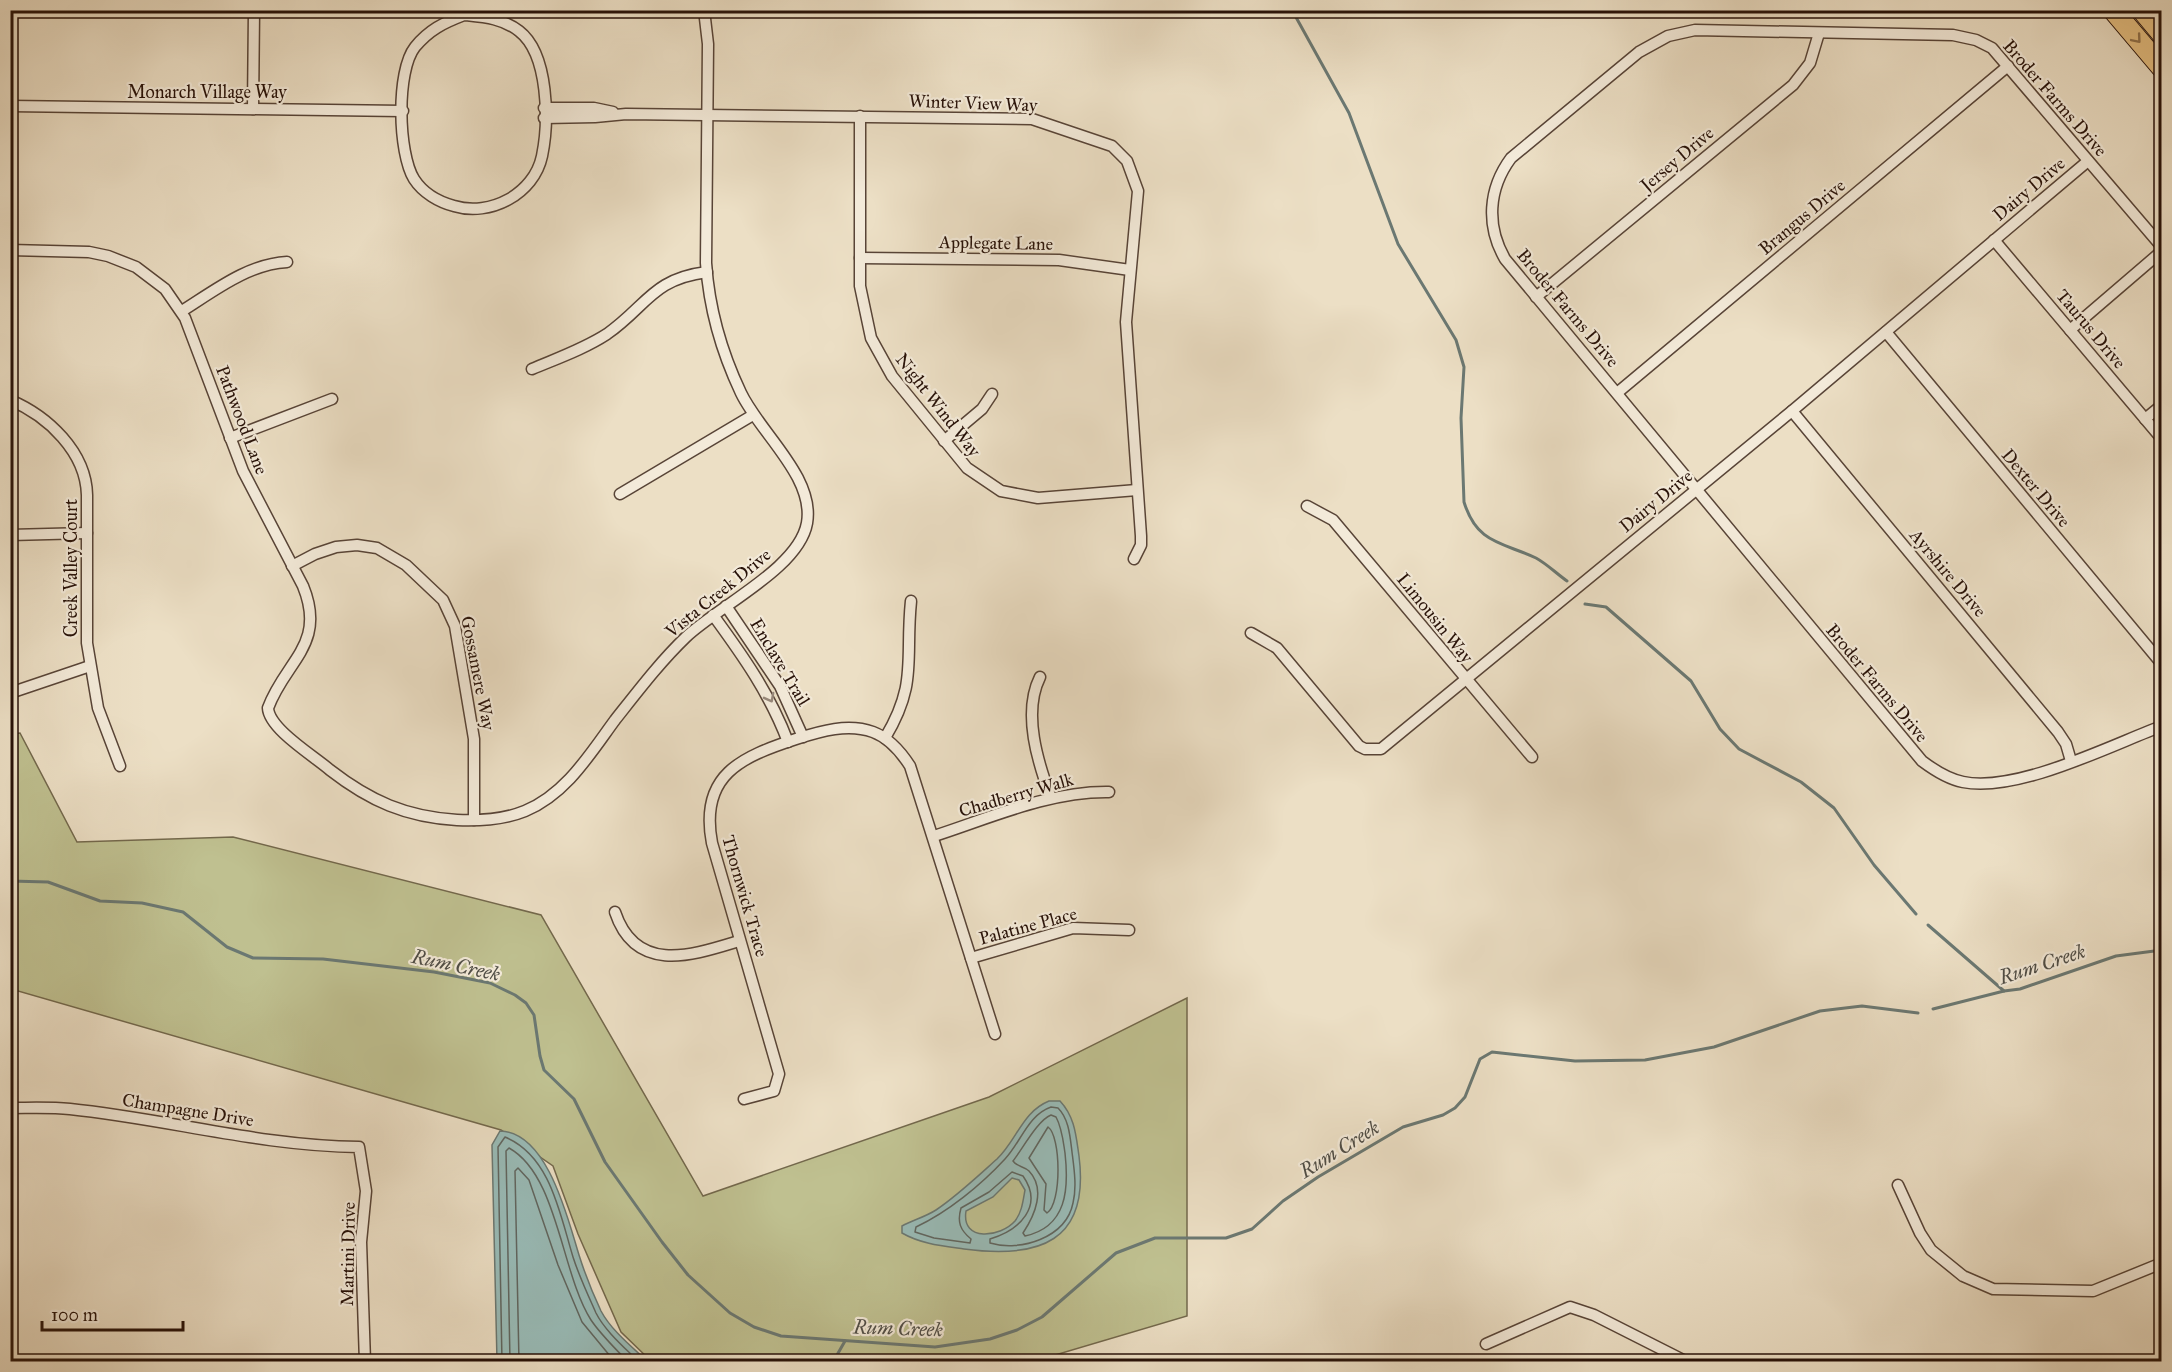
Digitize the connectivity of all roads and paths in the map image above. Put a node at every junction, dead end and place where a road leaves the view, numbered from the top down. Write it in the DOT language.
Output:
graph roads {
  1 [pos="254,10"];
  2 [pos="704,10"];
  3 [pos="2113,10"];
  4 [pos="2142,10"];
  5 [pos="1819,33"];
  6 [pos="2162,34"];
  7 [pos="2008,66"];
  8 [pos="2162,68"];
  9 [pos="10,106"];
  10 [pos="253,109"];
  11 [pos="403,111"];
  12 [pos="544,113"];
  13 [pos="708,114"];
  14 [pos="860,116"];
  15 [pos="2088,160"];
  16 [pos="1994,240"];
  17 [pos="2162,249"];
  18 [pos="10,250"];
  19 [pos="860,258"];
  20 [pos="287,262"];
  21 [pos="1130,270"];
  22 [pos="707,272"];
  23 [pos="1536,297"];
  24 [pos="182,311"];
  25 [pos="2070,330"];
  26 [pos="1886,332"];
  27 [pos="532,369"];
  28 [pos="1617,393"];
  29 [pos="992,394"];
  30 [pos="10,399"];
  31 [pos="332,399"];
  32 [pos="2162,405"];
  33 [pos="1792,411"];
  34 [pos="753,415"];
  35 [pos="2145,419"];
  36 [pos="230,438"];
  37 [pos="2162,440"];
  38 [pos="944,441"];
  39 [pos="1696,489"];
  40 [pos="1137,490"];
  41 [pos="621,494"];
  42 [pos="1307,506"];
  43 [pos="87,533"];
  44 [pos="10,535"];
  45 [pos="1134,559"];
  46 [pos="292,566"];
  47 [pos="911,601"];
  48 [pos="726,606"];
  49 [pos="713,615"];
  50 [pos="1251,633"];
  51 [pos="2162,664"];
  52 [pos="90,666"];
  53 [pos="769,668"];
  54 [pos="1040,677"];
  55 [pos="758,678"];
  56 [pos="1464,680"];
  57 [pos="10,693"];
  58 [pos="268,712"];
  59 [pos="2162,726"];
  60 [pos="803,737"];
  61 [pos="885,738"];
  62 [pos="788,742"];
  63 [pos="1532,757"];
  64 [pos="2071,761"];
  65 [pos="120,766"];
  66 [pos="1109,792"];
  67 [pos="1051,798"];
  68 [pos="474,820"];
  69 [pos="934,836"];
  70 [pos="615,912"];
  71 [pos="1129,930"];
  72 [pos="739,941"];
  73 [pos="971,958"];
  74 [pos="995,1034"];
  75 [pos="744,1098"];
  76 [pos="10,1108"];
  77 [pos="359,1147"];
  78 [pos="1898,1185"];
  79 [pos="2162,1263"];
  80 [pos="1486,1344"];
  81 [pos="364,1362"];
  82 [pos="1687,1362"];
  1 -- 10 [label="street"];
  2 -- 13 [label="street, Vista Creek Drive"];
  3 -- 8 [label="highway, one-way"];
  4 -- 6 [label="highway"];
  5 -- 7 [label="street, Broder Farms Drive"];
  5 -- 23 [label="street, Jersey Drive"];
  5 -- 23 [label="street, Broder Farms Drive"];
  7 -- 15 [label="street, Broder Farms Drive"];
  7 -- 28 [label="street, Brangus Drive"];
  9 -- 10 [label="street, Monarch Village Way"];
  10 -- 11 [label="street, Monarch Village Way"];
  11 -- 12 [label="street"];
  11 -- 12 [label="street"];
  12 -- 13 [label="street, Winter View Way"];
  13 -- 14 [label="street, Winter View Way"];
  13 -- 22 [label="street, Vista Creek Drive"];
  14 -- 19 [label="street, Night Wind Way"];
  14 -- 21 [label="street, Winter View Way"];
  15 -- 16 [label="street, Dairy Drive"];
  15 -- 17 [label="street, Broder Farms Drive"];
  16 -- 25 [label="street, Taurus Drive"];
  16 -- 26 [label="street, Dairy Drive"];
  17 -- 25 [label="street"];
  18 -- 24 [label="street, Pathwood Lane"];
  19 -- 21 [label="street, Applegate Lane"];
  19 -- 38 [label="street, Night Wind Way"];
  20 -- 24 [label="street"];
  21 -- 40 [label="street, Winter View Way"];
  22 -- 27 [label="street"];
  22 -- 34 [label="street, Vista Creek Drive"];
  23 -- 28 [label="street, Broder Farms Drive"];
  24 -- 36 [label="street, Pathwood Lane"];
  25 -- 35 [label="street, Taurus Drive"];
  26 -- 33 [label="street, Dairy Drive"];
  26 -- 51 [label="street, Dexter Drive"];
  28 -- 39 [label="street, Broder Farms Drive"];
  29 -- 38 [label="street"];
  30 -- 43 [label="street, Creek Valley Court"];
  31 -- 36 [label="street"];
  32 -- 35 [label="street"];
  33 -- 39 [label="street, Dairy Drive"];
  33 -- 64 [label="street, Ayrshire Drive"];
  34 -- 41 [label="street"];
  34 -- 48 [label="street, Vista Creek Drive"];
  35 -- 37 [label="street, Taurus Drive"];
  36 -- 46 [label="street, Pathwood Lane"];
  38 -- 40 [label="street, Night Wind Way"];
  39 -- 56 [label="street, Dairy Drive"];
  39 -- 64 [label="street, Broder Farms Drive"];
  40 -- 45 [label="street, Winter View Way"];
  42 -- 56 [label="street, Limousin Way"];
  43 -- 44 [label="street"];
  43 -- 52 [label="street, Creek Valley Court"];
  46 -- 58 [label="street, Pathwood Lane"];
  46 -- 68 [label="street, Gossamere Way"];
  47 -- 61 [label="street"];
  48 -- 49 [label="street, Vista Creek Drive"];
  48 -- 53 [label="street, Enclave Trail"];
  49 -- 55 [label="street, Enclave Trail"];
  49 -- 68 [label="street, Vista Creek Drive"];
  50 -- 56 [label="street, Dairy Drive"];
  52 -- 57 [label="street"];
  52 -- 65 [label="street, Creek Valley Court"];
  53 -- 55 [label="street"];
  53 -- 60 [label="street, Enclave Trail"];
  54 -- 67 [label="street"];
  55 -- 62 [label="street, Enclave Trail, one-way"];
  56 -- 63 [label="street, Limousin Way"];
  58 -- 68 [label="street, Vista Creek Drive"];
  59 -- 64 [label="street, Broder Farms Drive"];
  60 -- 61 [label="street, Thornwick Trace"];
  60 -- 62 [label="street, Thornwick Trace"];
  61 -- 69 [label="street, Thornwick Trace"];
  62 -- 72 [label="street, Thornwick Trace"];
  66 -- 67 [label="street, Chadberry Walk"];
  67 -- 69 [label="street, Chadberry Walk"];
  69 -- 73 [label="street, Thornwick Trace"];
  70 -- 72 [label="street"];
  71 -- 73 [label="street, Palatine Place"];
  72 -- 75 [label="street, Thornwick Trace"];
  73 -- 74 [label="street, Thornwick Trace"];
  76 -- 77 [label="street, Champagne Drive"];
  77 -- 81 [label="street, Martini Drive"];
  78 -- 79 [label="street"];
  80 -- 82 [label="street"];
}
